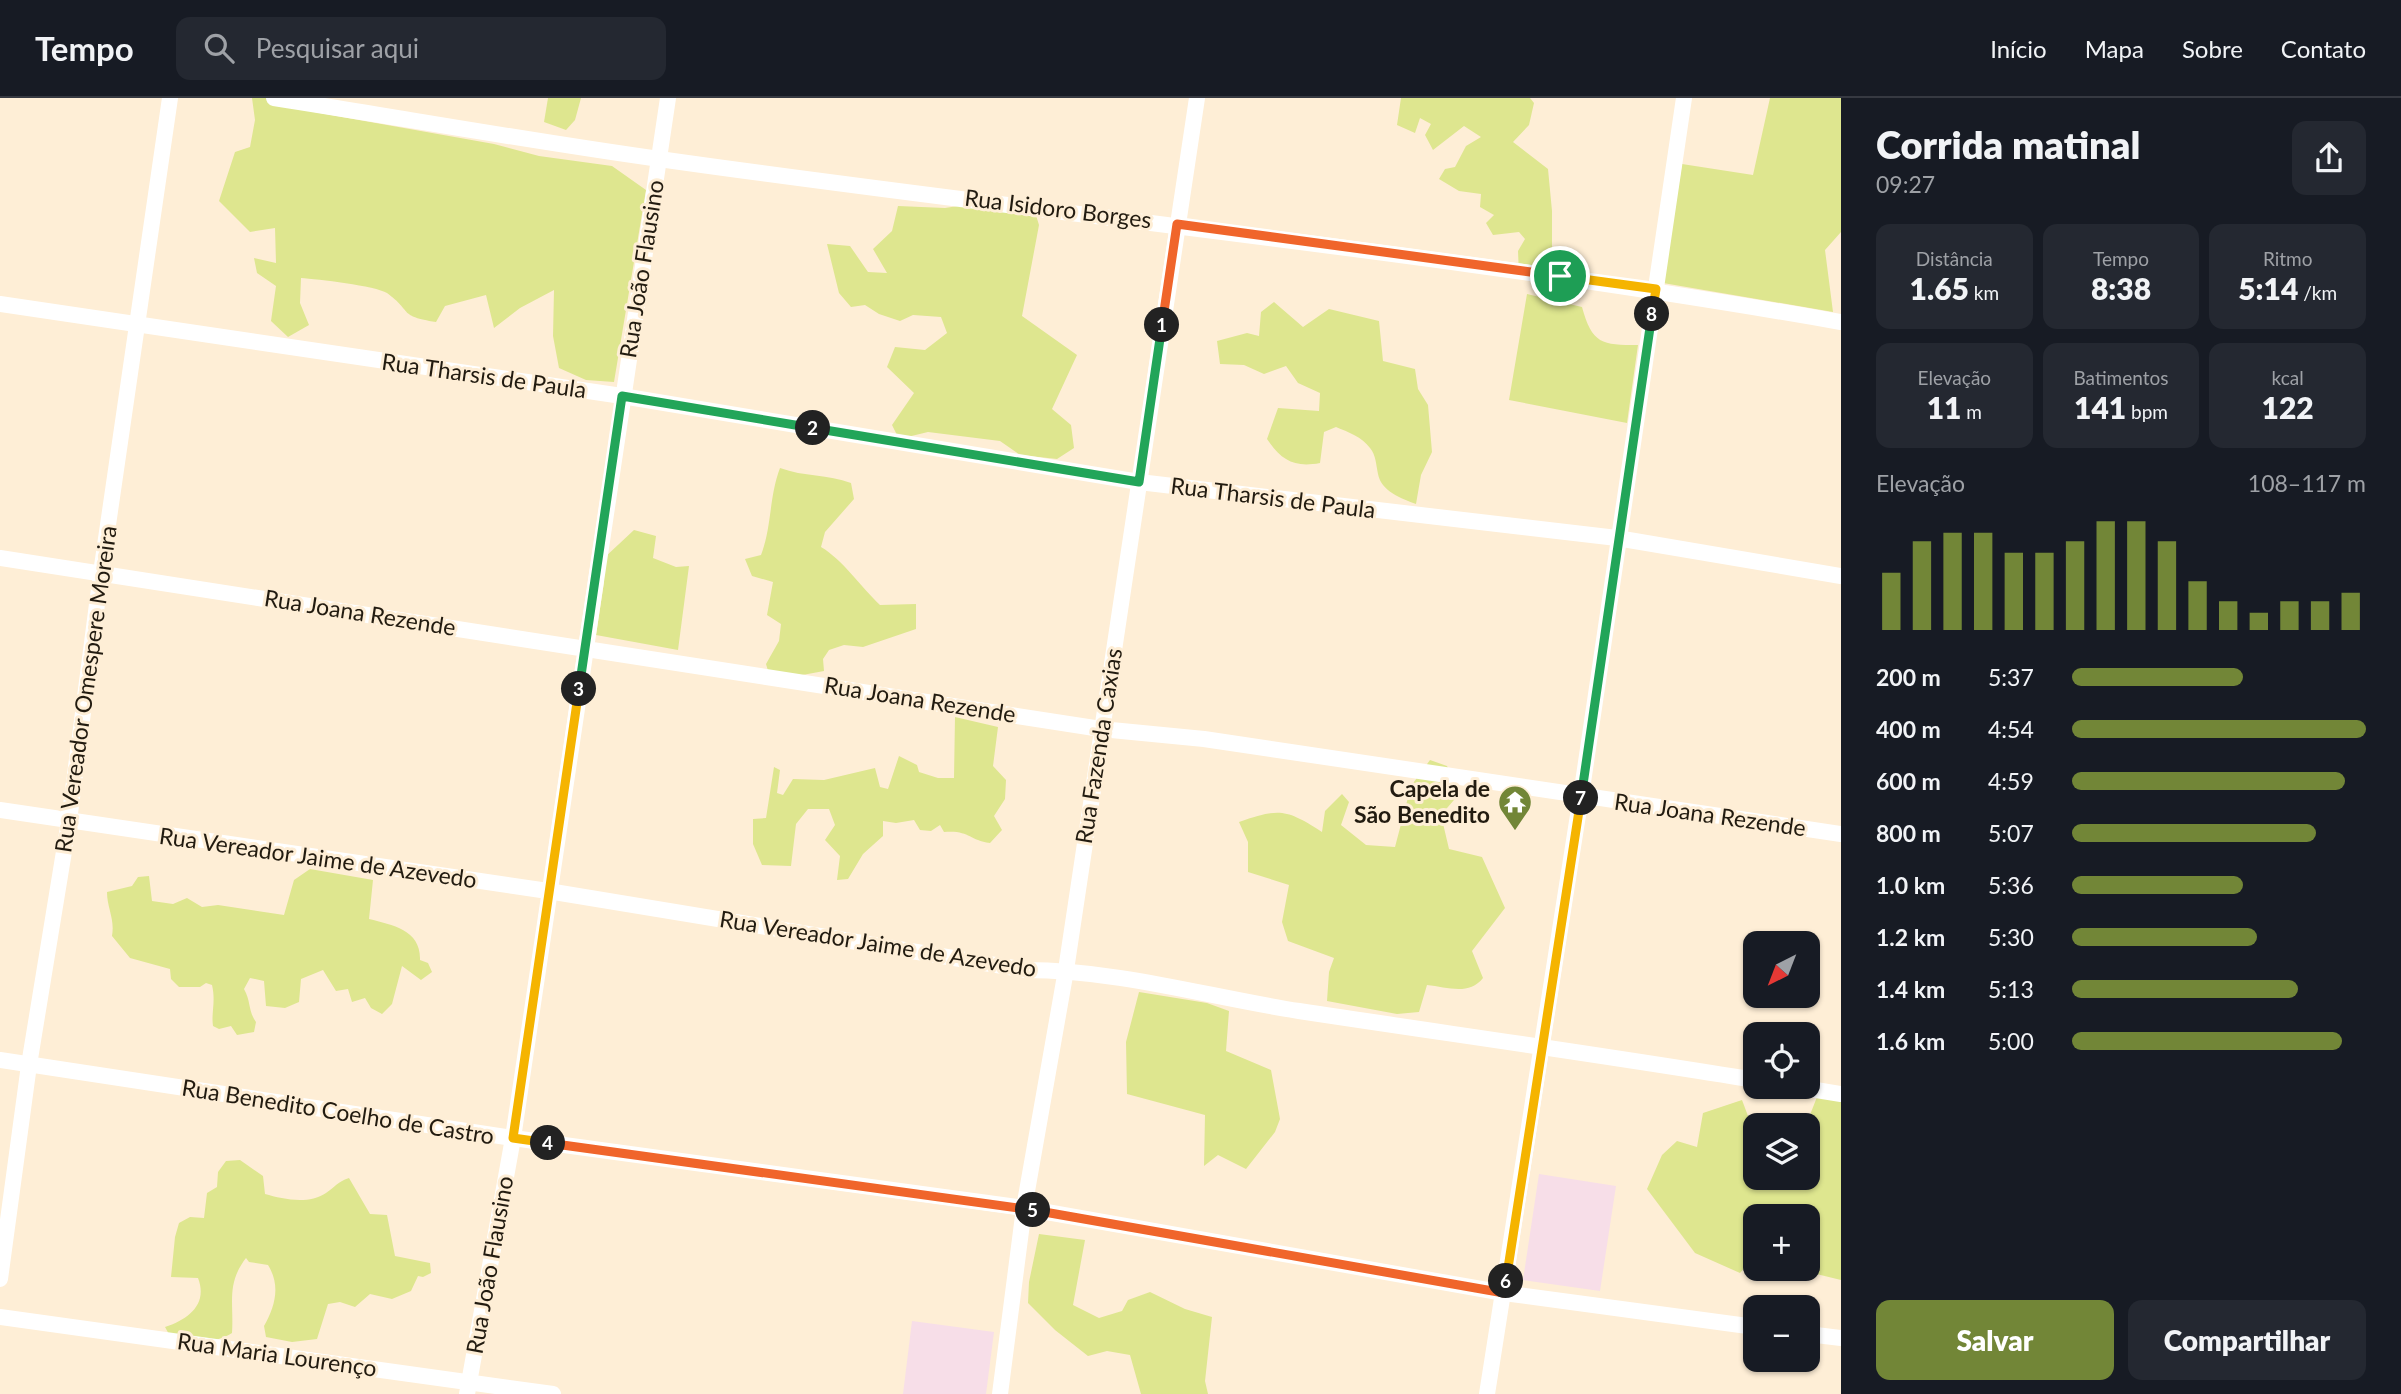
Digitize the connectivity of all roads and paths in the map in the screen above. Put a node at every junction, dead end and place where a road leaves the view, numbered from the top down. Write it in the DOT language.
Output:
graph roads {
  1 [pos="170,98"];
  2 [pos="274,98"];
  3 [pos="668,98"];
  4 [pos="1196,98"];
  5 [pos="1684,98"];
  6 [pos="659,159"];
  7 [pos="1177,224"];
  8 [pos="1656,289"];
  9 [pos="0,304"];
  10 [pos="1841,322"];
  11 [pos="139,326"];
  12 [pos="622,396"];
  13 [pos="1139,482"];
  14 [pos="1617,538"];
  15 [pos="0,558"];
  16 [pos="101,573"];
  17 [pos="1841,576"];
  18 [pos="585,648"];
  19 [pos="1101,729"];
  20 [pos="1581,796"];
  21 [pos="0,810"];
  22 [pos="69,821"];
  23 [pos="1841,834"];
  24 [pos="548,891"];
  25 [pos="1066,970"];
  26 [pos="1542,1045"];
  27 [pos="0,1060"];
  28 [pos="29,1065"];
  29 [pos="1743,1078"];
  30 [pos="1820,1091"];
  31 [pos="1841,1094"];
  32 [pos="513,1138"];
  33 [pos="1024,1208"];
  34 [pos="0,1279"];
  35 [pos="1504,1293"];
  36 [pos="0,1317"];
  37 [pos="1743,1325"];
  38 [pos="1820,1335"];
  39 [pos="1841,1338"];
  40 [pos="468,1387"];
  41 [pos="553,1394"];
  42 [pos="1000,1394"];
  43 [pos="1488,1394"];
  1 -- 11 [label="street, Rua Vereador Omespere Moreira"];
  2 -- 6 [label="street, Rua Isidoro Borges"];
  3 -- 6 [label="street, Rua João Flausino"];
  4 -- 7 [label="street, Rua Fazenda Caxias"];
  5 -- 8 [label="street"];
  6 -- 7 [label="street, Rua Isidoro Borges"];
  6 -- 12 [label="street, Rua João Flausino"];
  7 -- 8 [label="street, Rua Isidoro Borges"];
  7 -- 13 [label="street, Rua Fazenda Caxias"];
  8 -- 10 [label="street, Rua Isidoro Borges"];
  8 -- 14 [label="street"];
  9 -- 11 [label="street, Rua Tharsis de Paula"];
  11 -- 12 [label="street, Rua Tharsis de Paula"];
  11 -- 16 [label="street, Rua Vereador Omespere Moreira"];
  12 -- 13 [label="street, Rua Tharsis de Paula"];
  12 -- 18 [label="street, Rua João Flausino"];
  13 -- 14 [label="street, Rua Tharsis de Paula"];
  13 -- 19 [label="street, Rua Fazenda Caxias"];
  14 -- 17 [label="street, Rua Tharsis de Paula"];
  14 -- 20 [label="street"];
  15 -- 16 [label="street, Rua Joana Rezende"];
  16 -- 18 [label="street, Rua Joana Rezende"];
  16 -- 22 [label="street, Rua Vereador Omespere Moreira"];
  18 -- 19 [label="street, Rua Joana Rezende"];
  18 -- 24 [label="street, Rua João Flausino"];
  19 -- 20 [label="street, Rua Joana Rezende"];
  19 -- 25 [label="street, Rua Fazenda Caxias"];
  20 -- 23 [label="street, Rua Joana Rezende"];
  20 -- 26 [label="street"];
  21 -- 22 [label="street, Rua Vereador Jaime de Azevedo"];
  22 -- 24 [label="street, Rua Vereador Jaime de Azevedo"];
  22 -- 28 [label="street, Rua Vereador Omespere Moreira"];
  24 -- 25 [label="street, Rua Vereador Jaime de Azevedo"];
  24 -- 32 [label="street, Rua João Flausino"];
  25 -- 26 [label="street, Rua Vereador Jaime de Azevedo"];
  25 -- 33 [label="street, Rua Fazenda Caxias"];
  26 -- 29 [label="street, Rua Vereador Jaime de Azevedo"];
  26 -- 35 [label="street"];
  27 -- 28 [label="street, Rua Benedito Coelho de Castro"];
  28 -- 32 [label="street, Rua Benedito Coelho de Castro"];
  28 -- 34 [label="street, Rua Vereador Omespere Moreira"];
  30 -- 31 [label="street"];
  32 -- 33 [label="street, Rua Benedito Coelho de Castro"];
  32 -- 40 [label="street, Rua João Flausino"];
  33 -- 35 [label="street, Rua Benedito Coelho de Castro"];
  33 -- 42 [label="street, Rua Fazenda Caxias"];
  35 -- 37 [label="street, Rua Benedito Coelho de Castro"];
  35 -- 43 [label="street"];
  36 -- 40 [label="street, Rua Maria Lourenço"];
  38 -- 39 [label="street"];
  40 -- 41 [label="street, Rua Maria Lourenço"];
}
